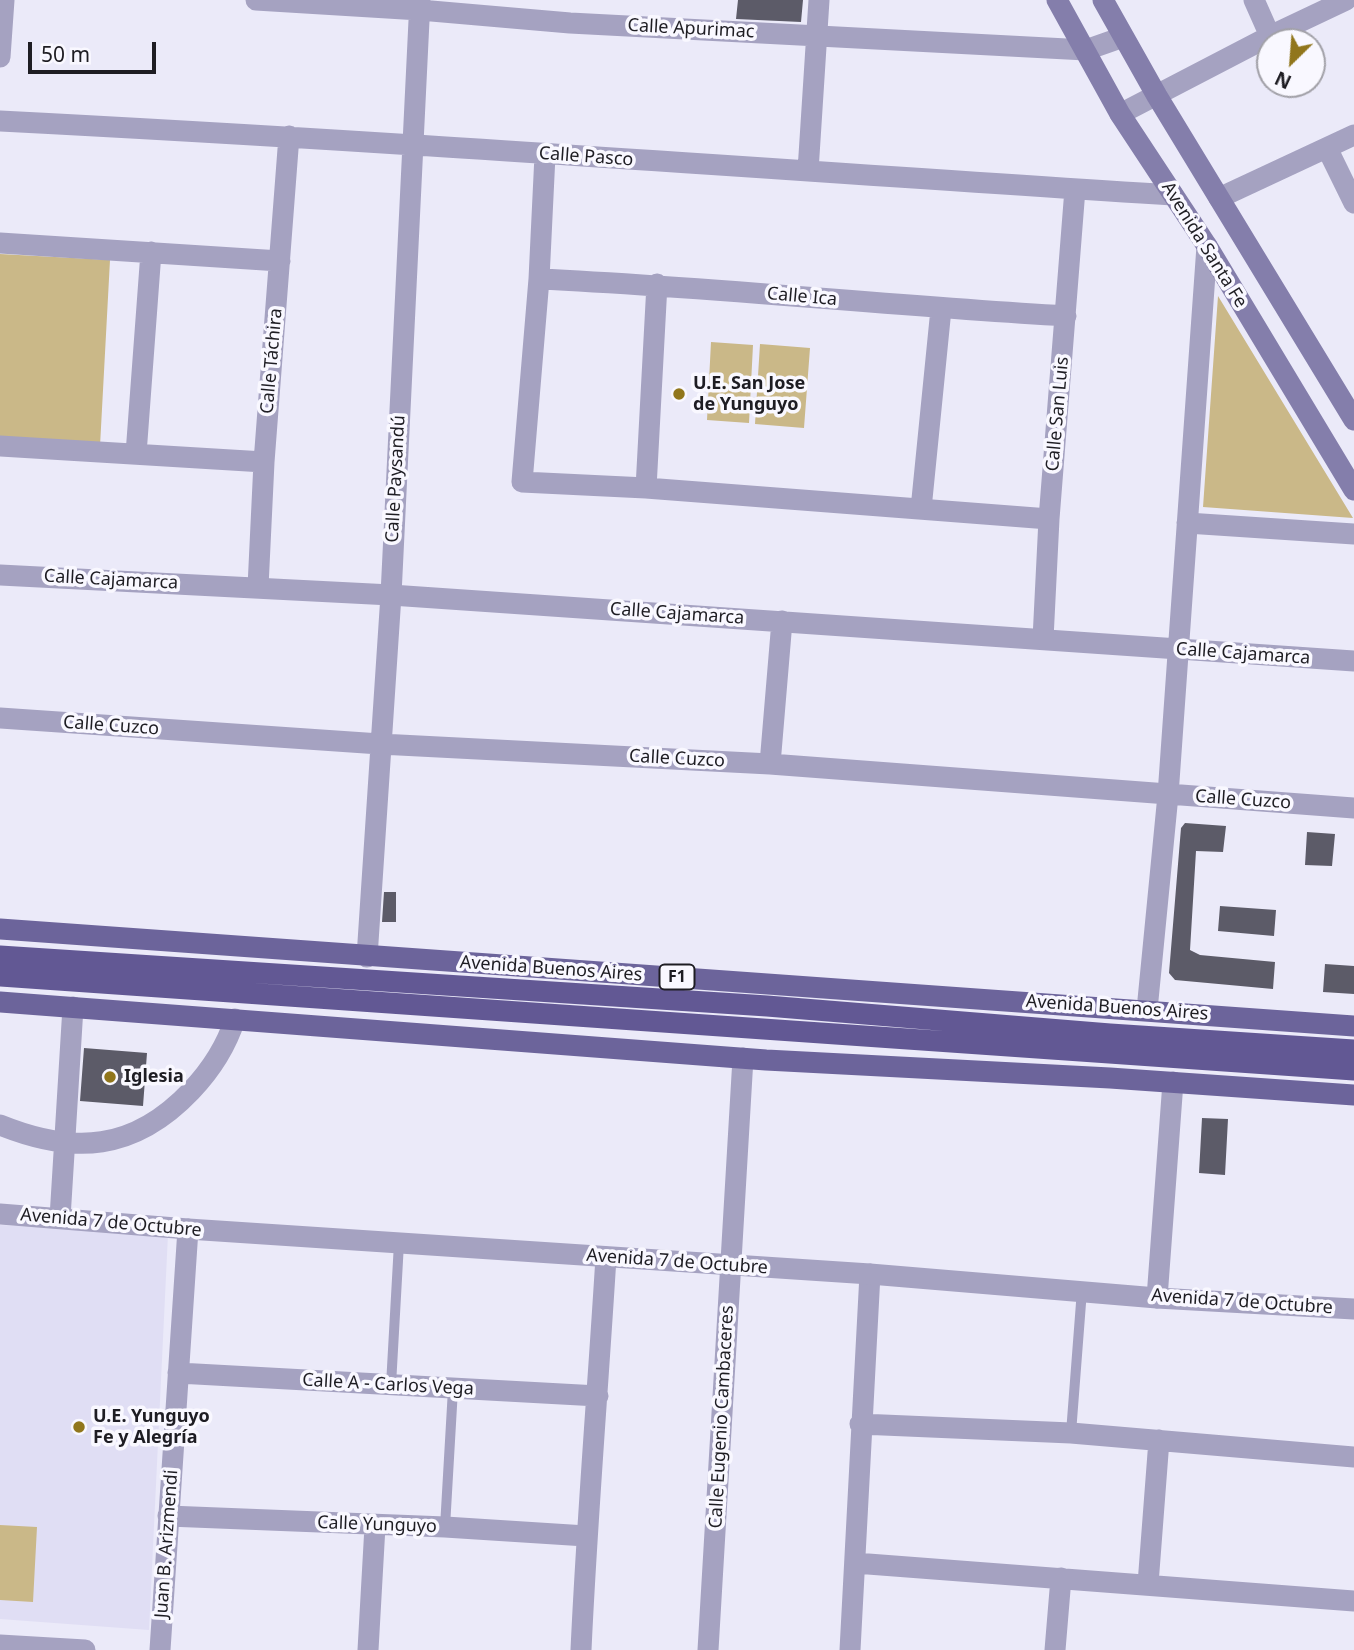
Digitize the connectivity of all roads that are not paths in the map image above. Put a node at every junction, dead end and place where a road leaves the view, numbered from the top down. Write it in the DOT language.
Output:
graph roads {
  1 [pos="4,0"];
  2 [pos="256,0"];
  3 [pos="819,0"];
  4 [pos="1057,0"];
  5 [pos="1103,0"];
  6 [pos="1254,0"];
  7 [pos="1346,0"];
  8 [pos="420,5"];
  9 [pos="1266,28"];
  10 [pos="1287,28"];
  11 [pos="818,35"];
  12 [pos="1123,37"];
  13 [pos="1256,43"];
  14 [pos="1086,50"];
  15 [pos="0,57"];
  16 [pos="1157,96"];
  17 [pos="1121,114"];
  18 [pos="0,121"];
  19 [pos="289,135"];
  20 [pos="1354,135"];
  21 [pos="412,144"];
  22 [pos="1327,148"];
  23 [pos="545,155"];
  24 [pos="808,171"];
  25 [pos="1075,189"];
  26 [pos="1173,195"];
  27 [pos="1219,198"];
  28 [pos="1354,203"];
  29 [pos="0,243"];
  30 [pos="1207,246"];
  31 [pos="151,252"];
  32 [pos="280,261"];
  33 [pos="539,279"];
  34 [pos="657,284"];
  35 [pos="941,309"];
  36 [pos="1066,316"];
  37 [pos="1351,409"];
  38 [pos="0,446"];
  39 [pos="136,454"];
  40 [pos="264,462"];
  41 [pos="646,488"];
  42 [pos="1354,490"];
  43 [pos="921,509"];
  44 [pos="1049,519"];
  45 [pos="1187,523"];
  46 [pos="1354,534"];
  47 [pos="0,575"];
  48 [pos="258,587"];
  49 [pos="391,595"];
  50 [pos="782,621"];
  51 [pos="1043,639"];
  52 [pos="1178,650"];
  53 [pos="1354,661"];
  54 [pos="0,718"];
  55 [pos="380,744"];
  56 [pos="770,764"];
  57 [pos="1168,795"];
  58 [pos="1354,808"];
  59 [pos="0,929"];
  60 [pos="0,956"];
  61 [pos="367,957"];
  62 [pos="0,976"];
  63 [pos="0,1002"];
  64 [pos="73,1007"];
  65 [pos="1147,1010"];
  66 [pos="235,1019"];
  67 [pos="1354,1026"];
  68 [pos="1354,1050"];
  69 [pos="743,1058"];
  70 [pos="1354,1070"];
  71 [pos="1173,1082"];
  72 [pos="1354,1096"];
  73 [pos="0,1125"];
  74 [pos="65,1144"];
  75 [pos="0,1214"];
  76 [pos="60,1218"];
  77 [pos="188,1229"];
  78 [pos="399,1243"];
  79 [pos="606,1257"];
  80 [pos="731,1266"];
  81 [pos="870,1274"];
  82 [pos="1082,1290"];
  83 [pos="1157,1298"];
  84 [pos="1354,1309"];
  85 [pos="178,1373"];
  86 [pos="391,1385"];
  87 [pos="453,1389"];
  88 [pos="598,1396"];
  89 [pos="860,1424"];
  90 [pos="1071,1433"];
  91 [pos="1159,1440"];
  92 [pos="1354,1457"];
  93 [pos="168,1516"];
  94 [pos="375,1525"];
  95 [pos="445,1527"];
  96 [pos="586,1536"];
  97 [pos="855,1563"];
  98 [pos="1061,1578"];
  99 [pos="1148,1584"];
  100 [pos="1354,1601"];
  101 [pos="0,1644"];
  102 [pos="85,1650"];
  103 [pos="160,1650"];
  104 [pos="369,1650"];
  105 [pos="580,1650"];
  106 [pos="708,1650"];
  107 [pos="850,1650"];
  108 [pos="1055,1650"];
  1 -- 15 [label="street"];
  2 -- 8 [label="street, Calle Apurimac"];
  3 -- 11 [label="street"];
  4 -- 14 [label="main road, Avenida Santa Fe"];
  5 -- 12 [label="main road, Avenida Santa Fe"];
  6 -- 9 [label="street"];
  7 -- 10 [label="street"];
  8 -- 11 [label="street, Calle Apurimac"];
  8 -- 21 [label="street, Calle Paysandú"];
  11 -- 14 [label="street, Calle Apurimac"];
  11 -- 24 [label="street"];
  12 -- 14 [label="street, Calle Apurimac"];
  12 -- 16 [label="main road, Avenida Santa Fe"];
  13 -- 16 [label="street"];
  14 -- 17 [label="main road, Avenida Santa Fe"];
  16 -- 17 [label="street"];
  16 -- 27 [label="main road, Avenida Santa Fe"];
  17 -- 26 [label="main road, Avenida Santa Fe"];
  18 -- 19 [label="street, Calle Pasco"];
  19 -- 21 [label="street, Calle Pasco"];
  19 -- 32 [label="street, Calle Táchira"];
  20 -- 22 [label="street"];
  21 -- 23 [label="street, Calle Pasco"];
  21 -- 49 [label="street, Calle Paysandú"];
  22 -- 27 [label="street"];
  22 -- 28 [label="street"];
  23 -- 24 [label="street, Calle Pasco"];
  23 -- 33 [label="street"];
  24 -- 25 [label="street, Calle Pasco"];
  25 -- 26 [label="street, Calle Pasco"];
  25 -- 36 [label="street, Calle San Luis"];
  26 -- 30 [label="main road, Avenida Santa Fe"];
  27 -- 37 [label="main road, Avenida Santa Fe"];
  29 -- 31 [label="street"];
  30 -- 42 [label="main road, Avenida Santa Fe"];
  30 -- 45 [label="street"];
  31 -- 32 [label="street"];
  31 -- 39 [label="street"];
  32 -- 40 [label="street, Calle Táchira"];
  33 -- 34 [label="street, Calle Ica"];
  33 -- 41 [label="street"];
  34 -- 35 [label="street, Calle Ica"];
  34 -- 41 [label="street"];
  35 -- 36 [label="street, Calle Ica"];
  35 -- 43 [label="street"];
  36 -- 44 [label="street, Calle San Luis"];
  38 -- 39 [label="street"];
  39 -- 40 [label="street"];
  40 -- 48 [label="street, Calle Táchira"];
  41 -- 43 [label="street"];
  43 -- 44 [label="street"];
  44 -- 51 [label="street, Calle San Luis"];
  45 -- 46 [label="street"];
  45 -- 52 [label="street"];
  47 -- 48 [label="street, Calle Cajamarca"];
  48 -- 49 [label="street, Calle Cajamarca"];
  49 -- 50 [label="street, Calle Cajamarca"];
  49 -- 55 [label="street, Calle Paysandú"];
  50 -- 51 [label="street, Calle Cajamarca"];
  50 -- 56 [label="street"];
  51 -- 52 [label="street, Calle Cajamarca"];
  52 -- 53 [label="street, Calle Cajamarca"];
  52 -- 57 [label="street"];
  54 -- 55 [label="street, Calle Cuzco"];
  55 -- 56 [label="street, Calle Cuzco"];
  55 -- 61 [label="street, Calle Paysandú"];
  56 -- 57 [label="street, Calle Cuzco"];
  57 -- 58 [label="street, Calle Cuzco"];
  57 -- 65 [label="street"];
  59 -- 61 [label="main road, Avenida Buenos Aires / F1"];
  60 -- 68 [label="highway, Avenida Buenos Aires / F1"];
  61 -- 65 [label="main road, Avenida Buenos Aires / F1"];
  62 -- 70 [label="highway"];
  63 -- 64 [label="main road"];
  64 -- 66 [label="main road"];
  64 -- 74 [label="street"];
  65 -- 67 [label="main road, Avenida Buenos Aires / F1"];
  66 -- 69 [label="main road"];
  66 -- 74 [label="street"];
  69 -- 71 [label="main road"];
  69 -- 80 [label="street, Calle Eugenio Cambaceres"];
  71 -- 72 [label="main road"];
  71 -- 83 [label="street"];
  73 -- 74 [label="street"];
  74 -- 76 [label="street"];
  75 -- 76 [label="street, Avenida 7 de Octubre"];
  76 -- 77 [label="street, Avenida 7 de Octubre"];
  77 -- 78 [label="street, Avenida 7 de Octubre"];
  77 -- 85 [label="street, Juan B. Arizmendi"];
  78 -- 79 [label="street, Avenida 7 de Octubre"];
  78 -- 86 [label="lane"];
  79 -- 80 [label="street, Avenida 7 de Octubre"];
  79 -- 88 [label="street"];
  80 -- 81 [label="street, Avenida 7 de Octubre"];
  80 -- 106 [label="street, Calle Eugenio Cambaceres"];
  81 -- 82 [label="street, Avenida 7 de Octubre"];
  81 -- 89 [label="street"];
  82 -- 83 [label="street, Avenida 7 de Octubre"];
  82 -- 90 [label="lane"];
  83 -- 84 [label="street, Avenida 7 de Octubre"];
  85 -- 86 [label="street, Calle A - Carlos Vega"];
  85 -- 93 [label="street, Juan B. Arizmendi"];
  86 -- 87 [label="street, Calle A - Carlos Vega"];
  87 -- 88 [label="street, Calle A - Carlos Vega"];
  87 -- 95 [label="lane"];
  88 -- 96 [label="street"];
  89 -- 90 [label="street"];
  89 -- 97 [label="street"];
  90 -- 91 [label="street"];
  91 -- 92 [label="street"];
  91 -- 99 [label="street"];
  93 -- 94 [label="street, Calle Yunguyo"];
  93 -- 103 [label="street, Juan B. Arizmendi"];
  94 -- 95 [label="street, Calle Yunguyo"];
  94 -- 104 [label="street"];
  95 -- 96 [label="street, Calle Yunguyo"];
  96 -- 105 [label="street"];
  97 -- 98 [label="street"];
  97 -- 107 [label="street"];
  98 -- 99 [label="street"];
  98 -- 108 [label="street"];
  99 -- 100 [label="street"];
  101 -- 102 [label="street"];
}
